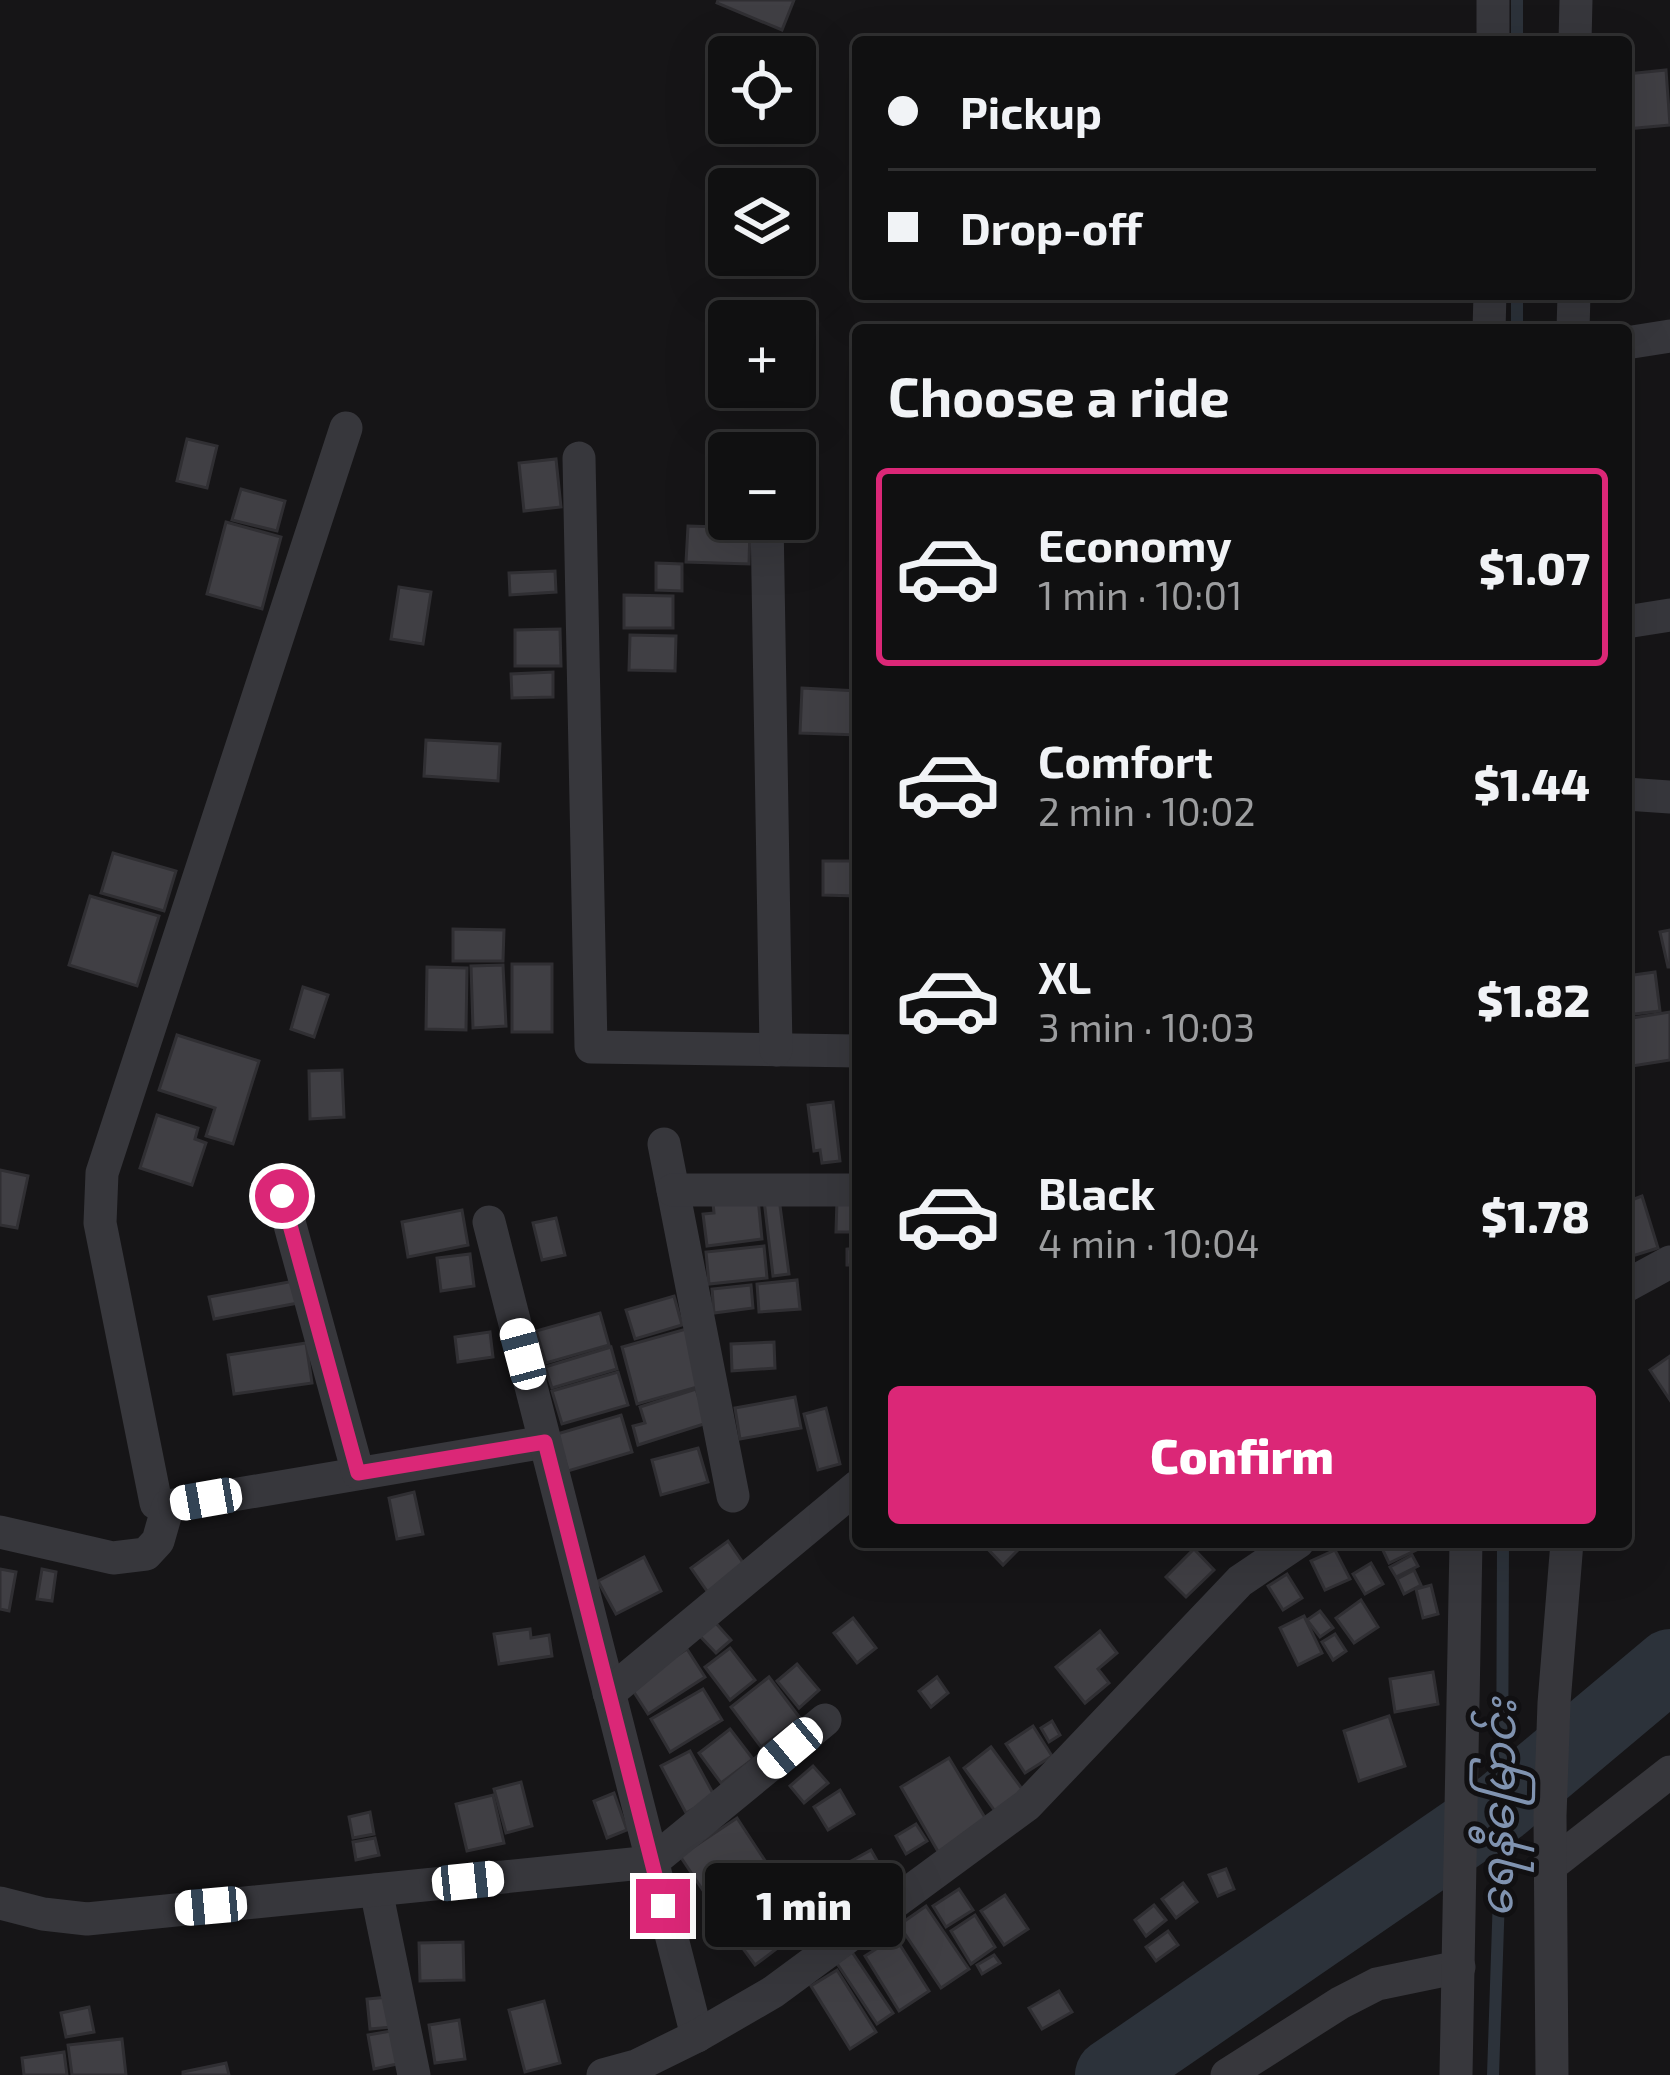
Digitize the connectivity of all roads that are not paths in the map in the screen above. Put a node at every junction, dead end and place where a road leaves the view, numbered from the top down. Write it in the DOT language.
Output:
graph roads {
  1 [pos="1493,0"];
  2 [pos="1576,0"];
  3 [pos="1493,36"];
  4 [pos="1575,36"];
  5 [pos="1670,336"];
  6 [pos="1632,342"];
  7 [pos="346,428"];
  8 [pos="579,458"];
  9 [pos="767,540"];
  10 [pos="1670,615"];
  11 [pos="1632,621"];
  12 [pos="1632,794"];
  13 [pos="1670,797"];
  14 [pos="776,1050"];
  15 [pos="852,1051"];
  16 [pos="664,1144"];
  17 [pos="673,1190"];
  18 [pos="852,1190"];
  19 [pos="282,1196"];
  20 [pos="489,1222"];
  21 [pos="1670,1262"];
  22 [pos="1632,1283"];
  23 [pos="545,1442"];
  24 [pos="358,1473"];
  25 [pos="852,1491"];
  26 [pos="734,1496"];
  27 [pos="167,1506"];
  28 [pos="0,1532"];
  29 [pos="1289,1548"];
  30 [pos="1466,1548"];
  31 [pos="1567,1548"];
  32 [pos="609,1693"];
  33 [pos="825,1720"];
  34 [pos="1670,1772"];
  35 [pos="1638,1797"];
  36 [pos="1670,1810"];
  37 [pos="652,1862"];
  38 [pos="1550,1866"];
  39 [pos="376,1890"];
  40 [pos="0,1903"];
  41 [pos="1459,1966"];
  42 [pos="697,2036"];
  43 [pos="1241,2071"];
  44 [pos="414,2075"];
  45 [pos="603,2075"];
  46 [pos="1456,2075"];
  47 [pos="1552,2075"];
  1 -- 3 [label="street"];
  2 -- 4 [label="street"];
  5 -- 6 [label="street"];
  7 -- 27 [label="street"];
  8 -- 14 [label="street"];
  9 -- 14 [label="street"];
  10 -- 11 [label="street"];
  12 -- 13 [label="street"];
  14 -- 15 [label="street"];
  16 -- 17 [label="street"];
  17 -- 18 [label="street"];
  17 -- 26 [label="street"];
  19 -- 24 [label="street"];
  20 -- 23 [label="street"];
  21 -- 22 [label="street"];
  23 -- 24 [label="street"];
  23 -- 32 [label="street"];
  24 -- 27 [label="street"];
  25 -- 32 [label="street"];
  27 -- 28 [label="street"];
  29 -- 42 [label="street"];
  30 -- 41 [label="street"];
  31 -- 38 [label="street"];
  32 -- 37 [label="street"];
  33 -- 37 [label="street"];
  34 -- 35 [label="street"];
  35 -- 36 [label="street"];
  35 -- 38 [label="street"];
  37 -- 39 [label="street"];
  37 -- 42 [label="street"];
  38 -- 47 [label="street"];
  39 -- 40 [label="street"];
  39 -- 44 [label="street"];
  41 -- 43 [label="street"];
  41 -- 46 [label="street"];
  42 -- 45 [label="street"];
}
